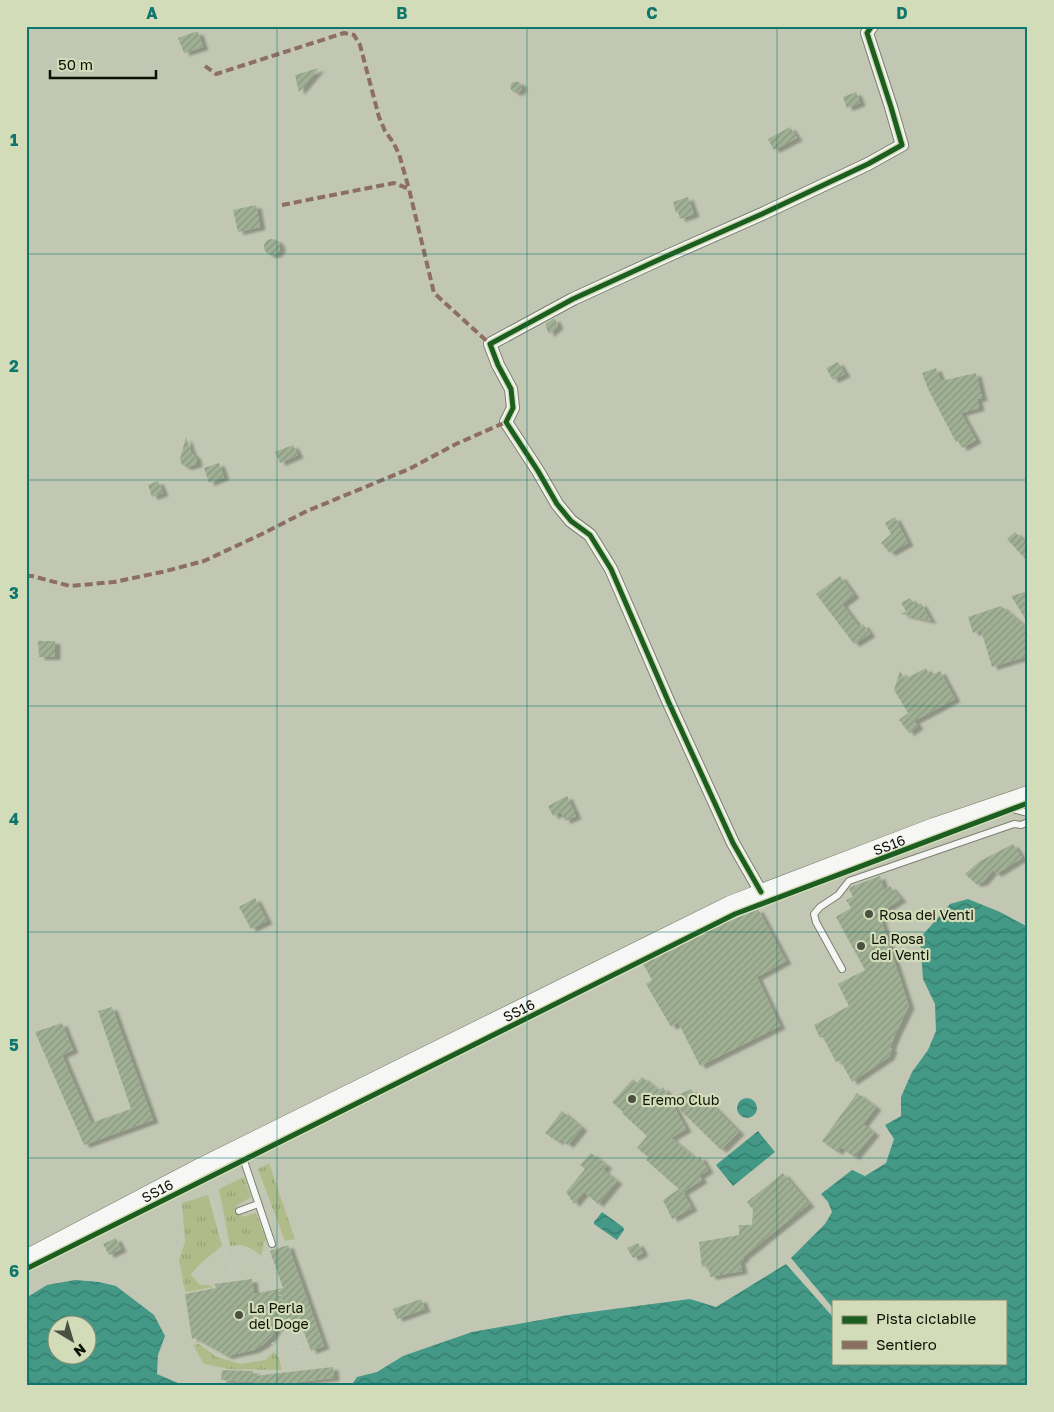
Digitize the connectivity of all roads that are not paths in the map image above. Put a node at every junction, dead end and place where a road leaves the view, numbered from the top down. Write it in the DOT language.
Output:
graph roads {
  1 [pos="872,26"];
  2 [pos="1028,795"];
  3 [pos="998,806"];
  4 [pos="1028,813"];
  5 [pos="1028,822"];
  6 [pos="761,892"];
  7 [pos="842,969"];
  8 [pos="239,1148"];
  9 [pos="258,1204"];
  10 [pos="239,1211"];
  11 [pos="272,1244"];
  12 [pos="26,1258"];
  1 -- 6 [label="street"];
  2 -- 3 [label="main road, SS16"];
  3 -- 4 [label="lane"];
  3 -- 6 [label="main road, SS16"];
  5 -- 7 [label="lane"];
  6 -- 8 [label="main road, SS16"];
  8 -- 9 [label="lane"];
  8 -- 12 [label="main road, SS16"];
  9 -- 10 [label="lane"];
  9 -- 11 [label="lane"];
}
